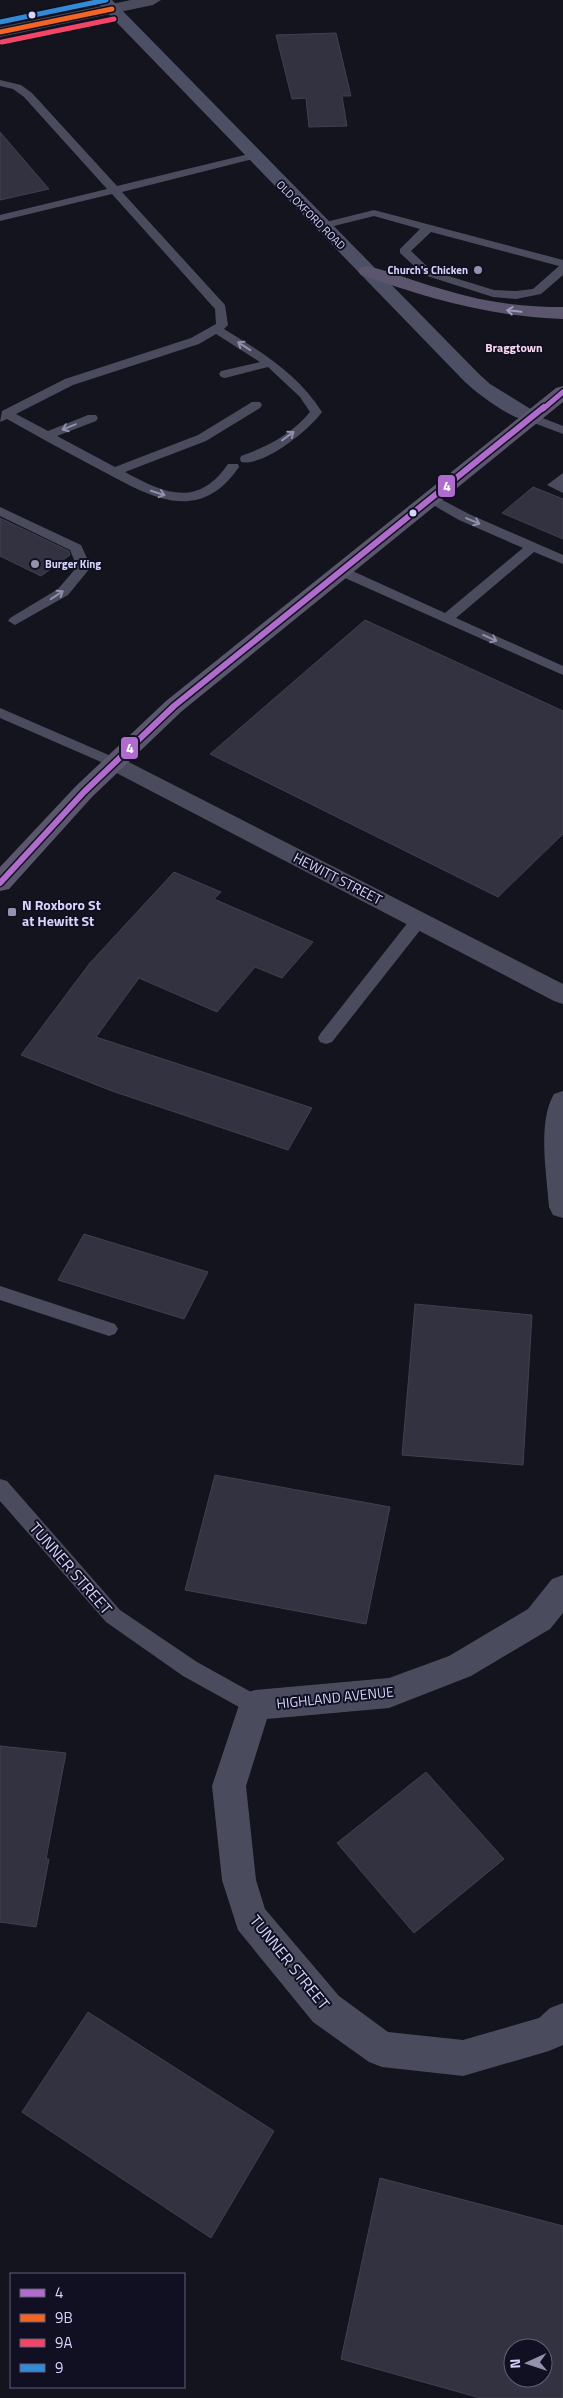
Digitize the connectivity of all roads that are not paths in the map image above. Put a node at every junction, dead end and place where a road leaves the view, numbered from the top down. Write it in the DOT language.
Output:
graph roads {
  1 [pos="153,0"];
  2 [pos="108,4"];
  3 [pos="0,32"];
  4 [pos="0,83"];
  5 [pos="253,156"];
  6 [pos="116,190"];
  7 [pos="0,218"];
  8 [pos="322,226"];
  9 [pos="428,228"];
  10 [pos="563,264"];
  11 [pos="563,269"];
  12 [pos="366,271"];
  13 [pos="563,313"];
  14 [pos="217,329"];
  15 [pos="270,363"];
  16 [pos="225,374"];
  17 [pos="563,392"];
  18 [pos="256,405"];
  19 [pos="3,416"];
  20 [pos="530,417"];
  21 [pos="92,418"];
  22 [pos="563,430"];
  23 [pos="47,436"];
  24 [pos="267,451"];
  25 [pos="246,459"];
  26 [pos="258,464"];
  27 [pos="233,467"];
  28 [pos="114,472"];
  29 [pos="245,474"];
  30 [pos="563,477"];
  31 [pos="225,481"];
  32 [pos="563,489"];
  33 [pos="431,498"];
  34 [pos="0,511"];
  35 [pos="533,546"];
  36 [pos="563,560"];
  37 [pos="341,571"];
  38 [pos="446,619"];
  39 [pos="15,621"];
  40 [pos="563,671"];
  41 [pos="0,713"];
  42 [pos="113,762"];
  43 [pos="0,883"];
  44 [pos="419,920"];
  45 [pos="563,995"];
  46 [pos="326,1038"];
  47 [pos="563,1101"];
  48 [pos="563,1207"];
  49 [pos="0,1293"];
  50 [pos="109,1329"];
  51 [pos="0,1487"];
  52 [pos="563,1589"];
  53 [pos="255,1705"];
  54 [pos="563,2021"];
  1 -- 2 [label="street"];
  2 -- 3 [label="street"];
  2 -- 5 [label="street, OLD OXFORD ROAD"];
  4 -- 6 [label="lane"];
  5 -- 6 [label="lane"];
  5 -- 8 [label="street, OLD OXFORD ROAD"];
  6 -- 7 [label="lane"];
  6 -- 14 [label="lane"];
  8 -- 9 [label="lane"];
  8 -- 12 [label="street, OLD OXFORD ROAD"];
  9 -- 10 [label="lane"];
  9 -- 11 [label="lane"];
  13 -- 12 [label="main road, one-way"];
  12 -- 20 [label="street, OLD OXFORD ROAD"];
  15 -- 14 [label="lane, one-way"];
  14 -- 19 [label="lane"];
  15 -- 16 [label="lane"];
  24 -- 15 [label="lane, one-way"];
  17 -- 20 [label="main road"];
  18 -- 28 [label="lane"];
  19 -- 23 [label="lane"];
  20 -- 22 [label="lane"];
  20 -- 33 [label="main road"];
  21 -- 23 [label="lane, one-way"];
  23 -- 28 [label="lane"];
  24 -- 25 [label="lane"];
  24 -- 26 [label="lane"];
  27 -- 31 [label="lane"];
  28 -- 31 [label="lane, one-way"];
  29 -- 31 [label="lane"];
  30 -- 32 [label="lane"];
  33 -- 35 [label="lane, one-way"];
  33 -- 37 [label="main road"];
  39 -- 34 [label="lane, one-way"];
  35 -- 36 [label="lane"];
  35 -- 38 [label="lane"];
  37 -- 38 [label="lane"];
  37 -- 42 [label="main road"];
  38 -- 40 [label="lane, one-way"];
  41 -- 42 [label="lane"];
  42 -- 43 [label="main road"];
  42 -- 44 [label="street, HEWITT STREET"];
  44 -- 45 [label="street, HEWITT STREET"];
  44 -- 46 [label="lane"];
  47 -- 48 [label="street"];
  49 -- 50 [label="lane"];
  51 -- 53 [label="lane, TUNNER STREET"];
  52 -- 53 [label="street, HIGHLAND AVENUE"];
  53 -- 54 [label="street, TUNNER STREET"];
}
